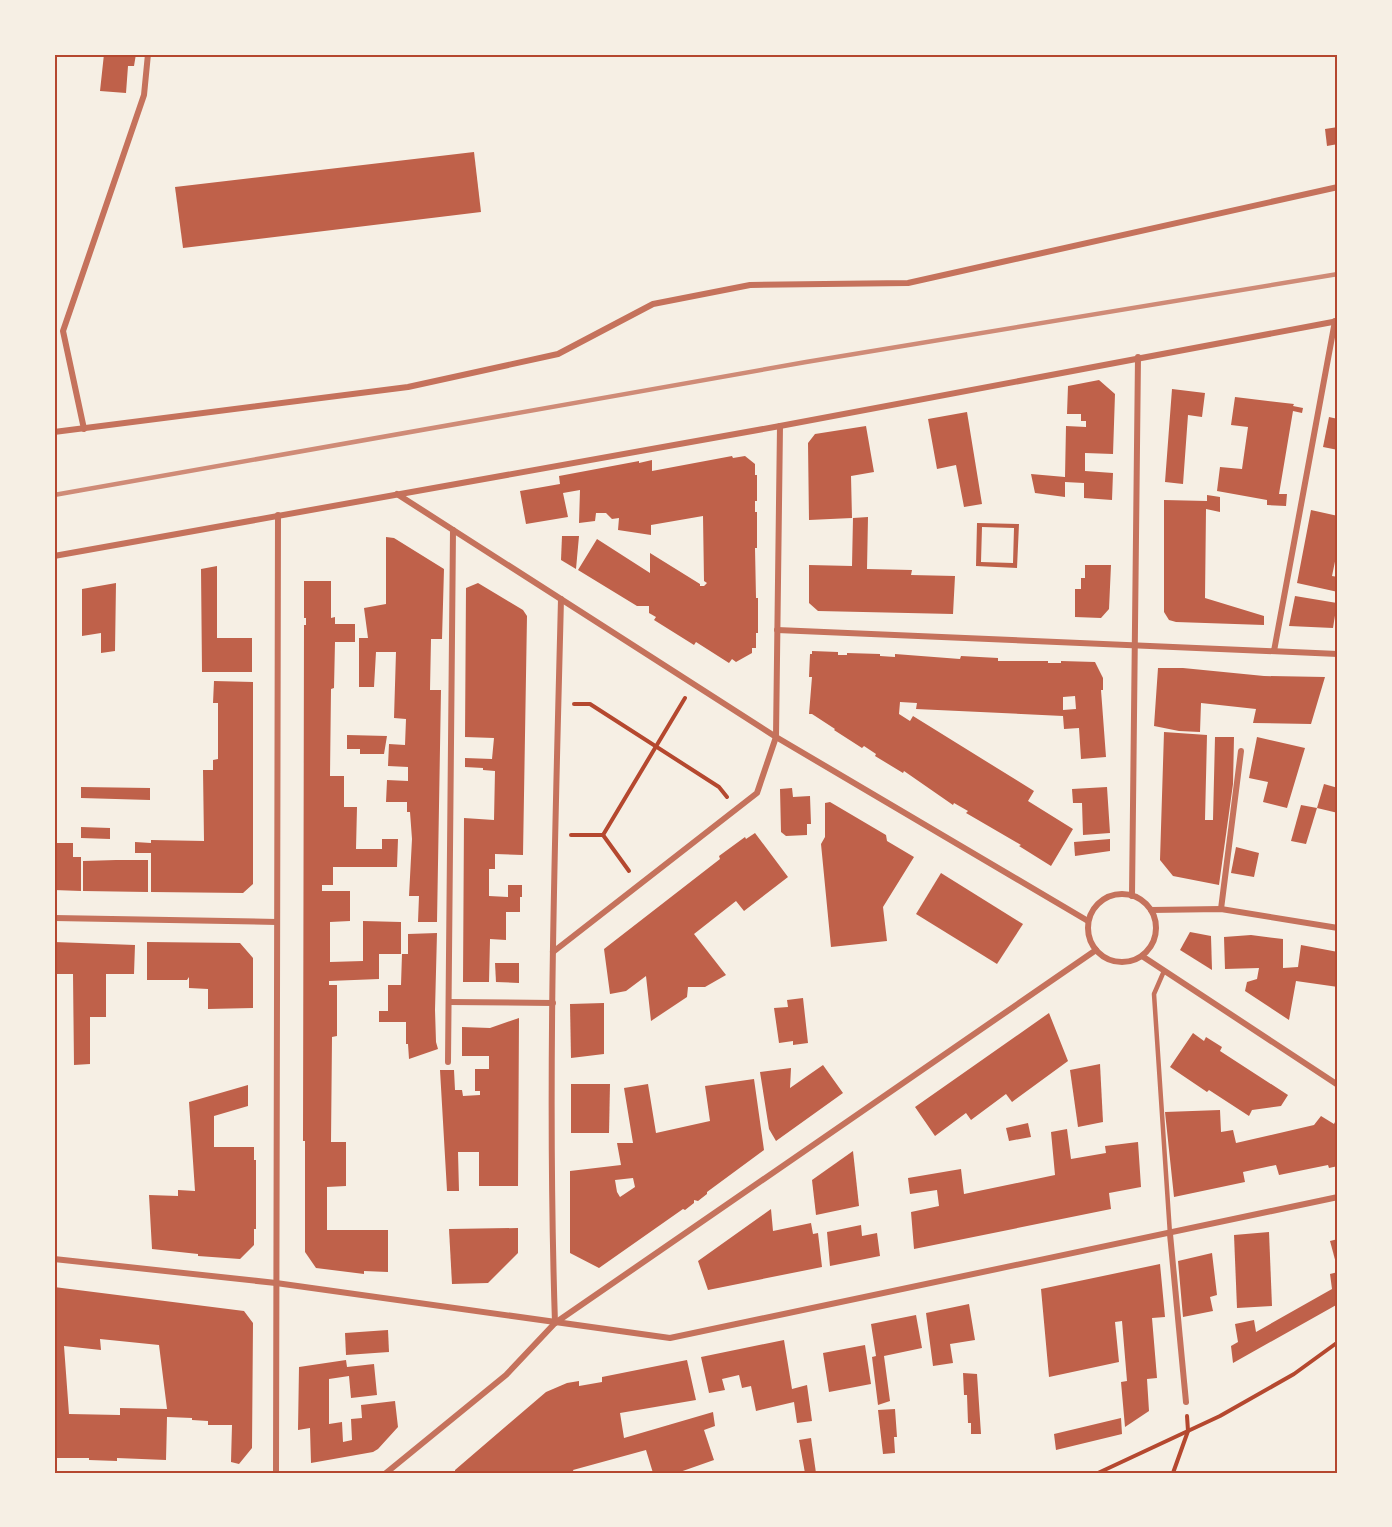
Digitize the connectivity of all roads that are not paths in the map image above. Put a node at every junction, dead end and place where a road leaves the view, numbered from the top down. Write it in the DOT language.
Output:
graph roads {
  1 [pos="148,54"];
  2 [pos="1338,187"];
  3 [pos="1336,321"];
  4 [pos="1138,357"];
  5 [pos="780,426"];
  6 [pos="84,429"];
  7 [pos="54,432"];
  8 [pos="396,494"];
  9 [pos="278,515"];
  10 [pos="453,530"];
  11 [pos="54,556"];
  12 [pos="561,600"];
  13 [pos="777,630"];
  14 [pos="1135,645"];
  15 [pos="1274,651"];
  16 [pos="1338,654"];
  17 [pos="776,737"];
  18 [pos="1241,751"];
  19 [pos="1132,896"];
  20 [pos="1221,909"];
  21 [pos="1151,910"];
  22 [pos="54,918"];
  23 [pos="1088,921"];
  24 [pos="277,922"];
  25 [pos="1338,928"];
  26 [pos="1096,950"];
  27 [pos="553,952"];
  28 [pos="1142,956"];
  29 [pos="1164,971"];
  30 [pos="449,1002"];
  31 [pos="553,1004"];
  32 [pos="448,1062"];
  33 [pos="1338,1085"];
  34 [pos="1338,1197"];
  35 [pos="1170,1234"];
  36 [pos="54,1259"];
  37 [pos="276,1283"];
  38 [pos="555,1323"];
  39 [pos="1186,1402"];
  40 [pos="276,1473"];
  41 [pos="386,1473"];
  1 -- 6 [label="street"];
  2 -- 6 [label="street"];
  3 -- 4 [label="street"];
  3 -- 15 [label="street"];
  4 -- 5 [label="street"];
  4 -- 14 [label="street"];
  5 -- 8 [label="street"];
  5 -- 13 [label="street"];
  6 -- 7 [label="street"];
  8 -- 9 [label="street"];
  8 -- 10 [label="street"];
  9 -- 11 [label="street"];
  9 -- 24 [label="street"];
  10 -- 12 [label="street"];
  10 -- 30 [label="street"];
  12 -- 17 [label="street"];
  12 -- 27 [label="street"];
  13 -- 14 [label="street"];
  13 -- 17 [label="street"];
  14 -- 15 [label="street"];
  14 -- 19 [label="street"];
  15 -- 16 [label="street"];
  17 -- 23 [label="street"];
  17 -- 27 [label="street"];
  18 -- 20 [label="street"];
  19 -- 21 [label="street"];
  19 -- 23 [label="street"];
  20 -- 21 [label="street"];
  20 -- 25 [label="street"];
  21 -- 28 [label="street"];
  22 -- 24 [label="street"];
  23 -- 26 [label="street"];
  24 -- 37 [label="street"];
  26 -- 28 [label="street"];
  26 -- 38 [label="street"];
  27 -- 31 [label="street"];
  28 -- 29 [label="street"];
  29 -- 33 [label="street"];
  29 -- 35 [label="lane"];
  30 -- 31 [label="street"];
  30 -- 32 [label="street"];
  31 -- 38 [label="street"];
  34 -- 35 [label="street"];
  35 -- 38 [label="street"];
  35 -- 39 [label="street"];
  36 -- 37 [label="street"];
  37 -- 38 [label="street"];
  37 -- 40 [label="street"];
  38 -- 41 [label="street"];
}
